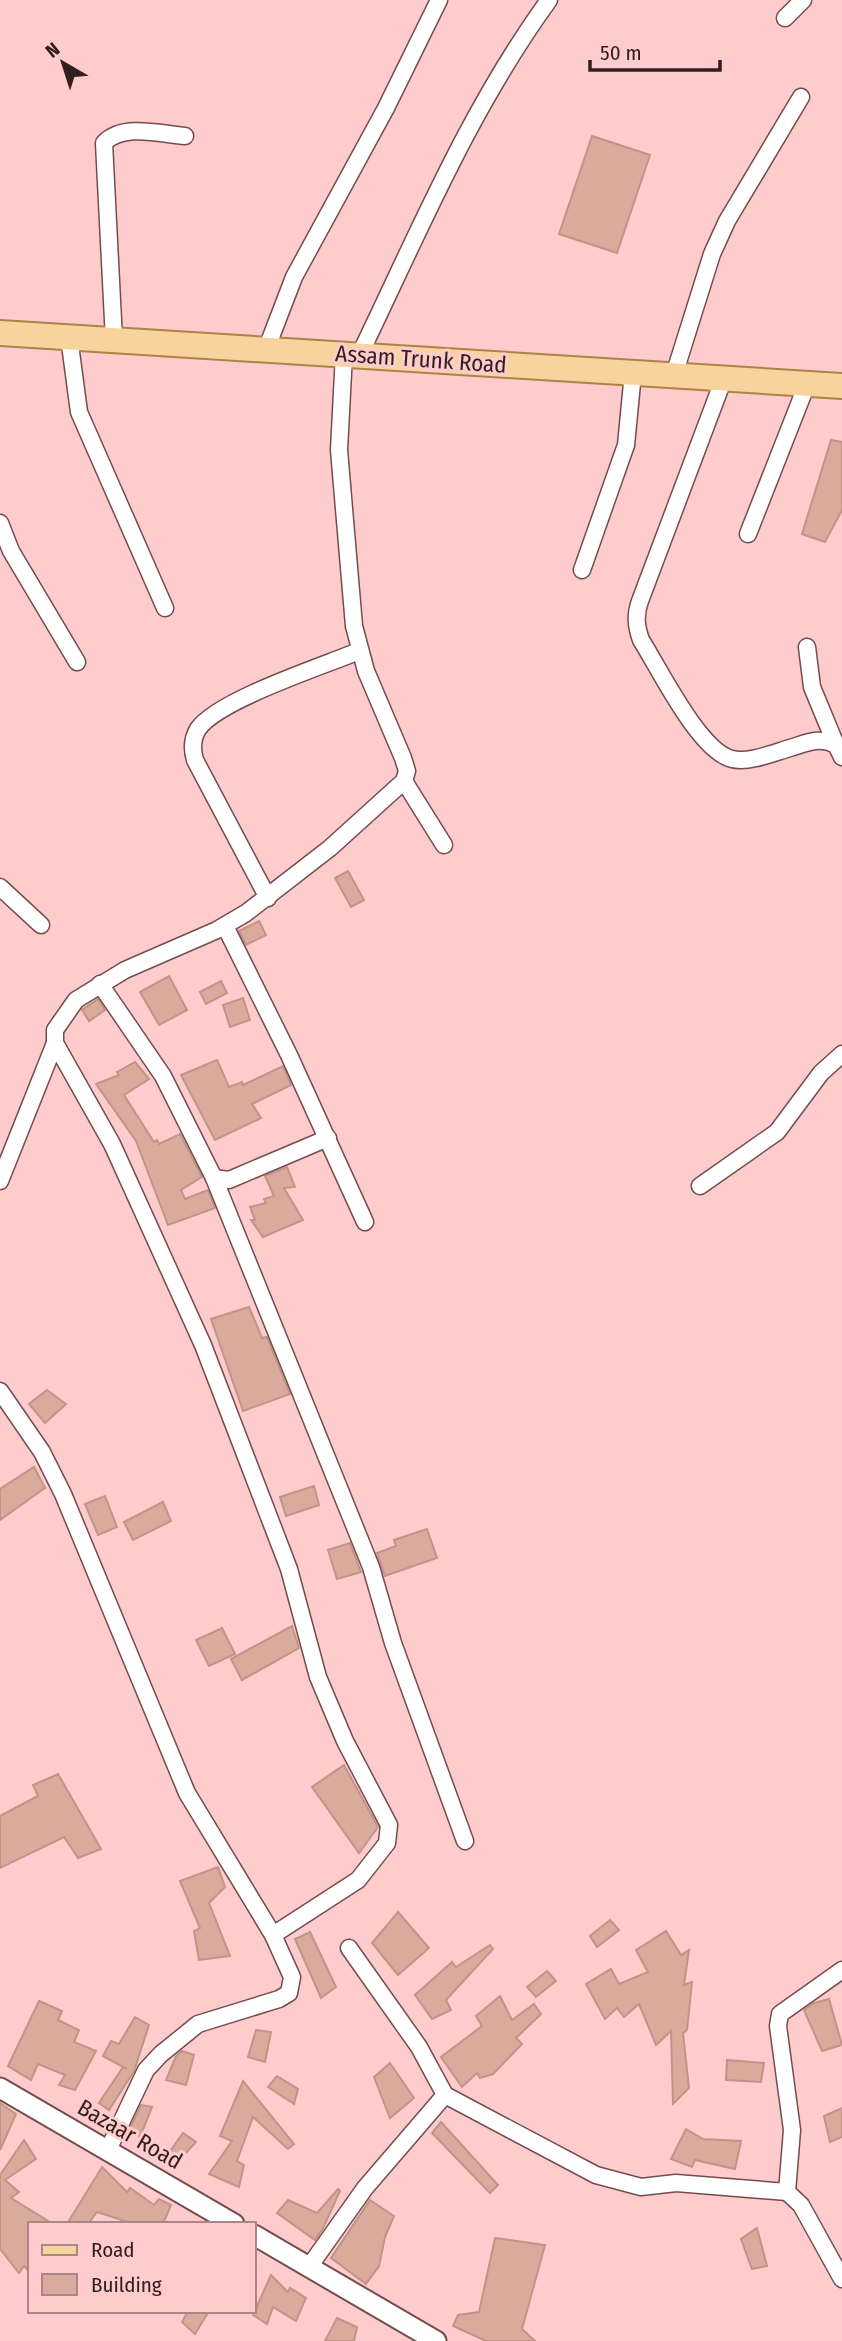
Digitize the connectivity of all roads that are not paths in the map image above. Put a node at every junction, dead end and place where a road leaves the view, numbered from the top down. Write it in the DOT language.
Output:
graph roads {
  1 [pos="439,0"];
  2 [pos="549,0"];
  3 [pos="803,0"];
  4 [pos="785,18"];
  5 [pos="801,97"];
  6 [pos="185,136"];
  7 [pos="0,333"];
  8 [pos="69,337"];
  9 [pos="114,340"];
  10 [pos="266,350"];
  11 [pos="342,354"];
  12 [pos="633,373"];
  13 [pos="674,375"];
  14 [pos="724,378"];
  15 [pos="807,384"];
  16 [pos="842,386"];
  17 [pos="0,523"];
  18 [pos="748,534"];
  19 [pos="582,570"];
  20 [pos="165,608"];
  21 [pos="807,647"];
  22 [pos="359,651"];
  23 [pos="77,662"];
  24 [pos="839,751"];
  25 [pos="404,781"];
  26 [pos="444,845"];
  27 [pos="0,887"];
  28 [pos="268,898"];
  29 [pos="41,925"];
  30 [pos="225,926"];
  31 [pos="100,984"];
  32 [pos="55,1043"];
  33 [pos="842,1054"];
  34 [pos="328,1138"];
  35 [pos="214,1178"];
  36 [pos="0,1181"];
  37 [pos="700,1186"];
  38 [pos="365,1222"];
  39 [pos="0,1391"];
  40 [pos="465,1841"];
  41 [pos="273,1935"];
  42 [pos="349,1948"];
  43 [pos="842,1970"];
  44 [pos="0,2088"];
  45 [pos="445,2095"];
  46 [pos="108,2150"];
  47 [pos="787,2192"];
  48 [pos="231,2222"];
  49 [pos="256,2236"];
  50 [pos="309,2267"];
  51 [pos="842,2278"];
  52 [pos="436,2341"];
  1 -- 10 [label="street"];
  2 -- 11 [label="street"];
  3 -- 4 [label="street"];
  5 -- 13 [label="street"];
  6 -- 9 [label="street"];
  7 -- 8 [label="main road, Assam Trunk Road"];
  8 -- 9 [label="main road, Assam Trunk Road"];
  8 -- 20 [label="street"];
  9 -- 10 [label="main road, Assam Trunk Road"];
  10 -- 11 [label="main road, Assam Trunk Road"];
  11 -- 12 [label="main road, Assam Trunk Road"];
  11 -- 22 [label="street"];
  12 -- 13 [label="main road, Assam Trunk Road"];
  12 -- 19 [label="street"];
  13 -- 14 [label="main road, Assam Trunk Road"];
  14 -- 15 [label="main road, Assam Trunk Road"];
  14 -- 24 [label="street"];
  15 -- 16 [label="main road, Assam Trunk Road"];
  15 -- 18 [label="street"];
  17 -- 23 [label="street"];
  21 -- 24 [label="street"];
  22 -- 25 [label="street"];
  22 -- 28 [label="street"];
  25 -- 26 [label="street"];
  25 -- 28 [label="street"];
  27 -- 29 [label="street"];
  28 -- 30 [label="street"];
  30 -- 31 [label="street"];
  30 -- 34 [label="street"];
  31 -- 32 [label="street"];
  31 -- 35 [label="street"];
  32 -- 36 [label="street"];
  32 -- 41 [label="street"];
  33 -- 37 [label="street"];
  34 -- 35 [label="street"];
  34 -- 38 [label="street"];
  35 -- 40 [label="street"];
  39 -- 41 [label="street"];
  41 -- 46 [label="street"];
  42 -- 45 [label="street"];
  43 -- 47 [label="street"];
  44 -- 46 [label="street, Bazaar Road"];
  45 -- 47 [label="street"];
  45 -- 50 [label="street"];
  46 -- 48 [label="street, Bazaar Road"];
  47 -- 51 [label="street"];
  49 -- 50 [label="street"];
  50 -- 52 [label="street"];
}
